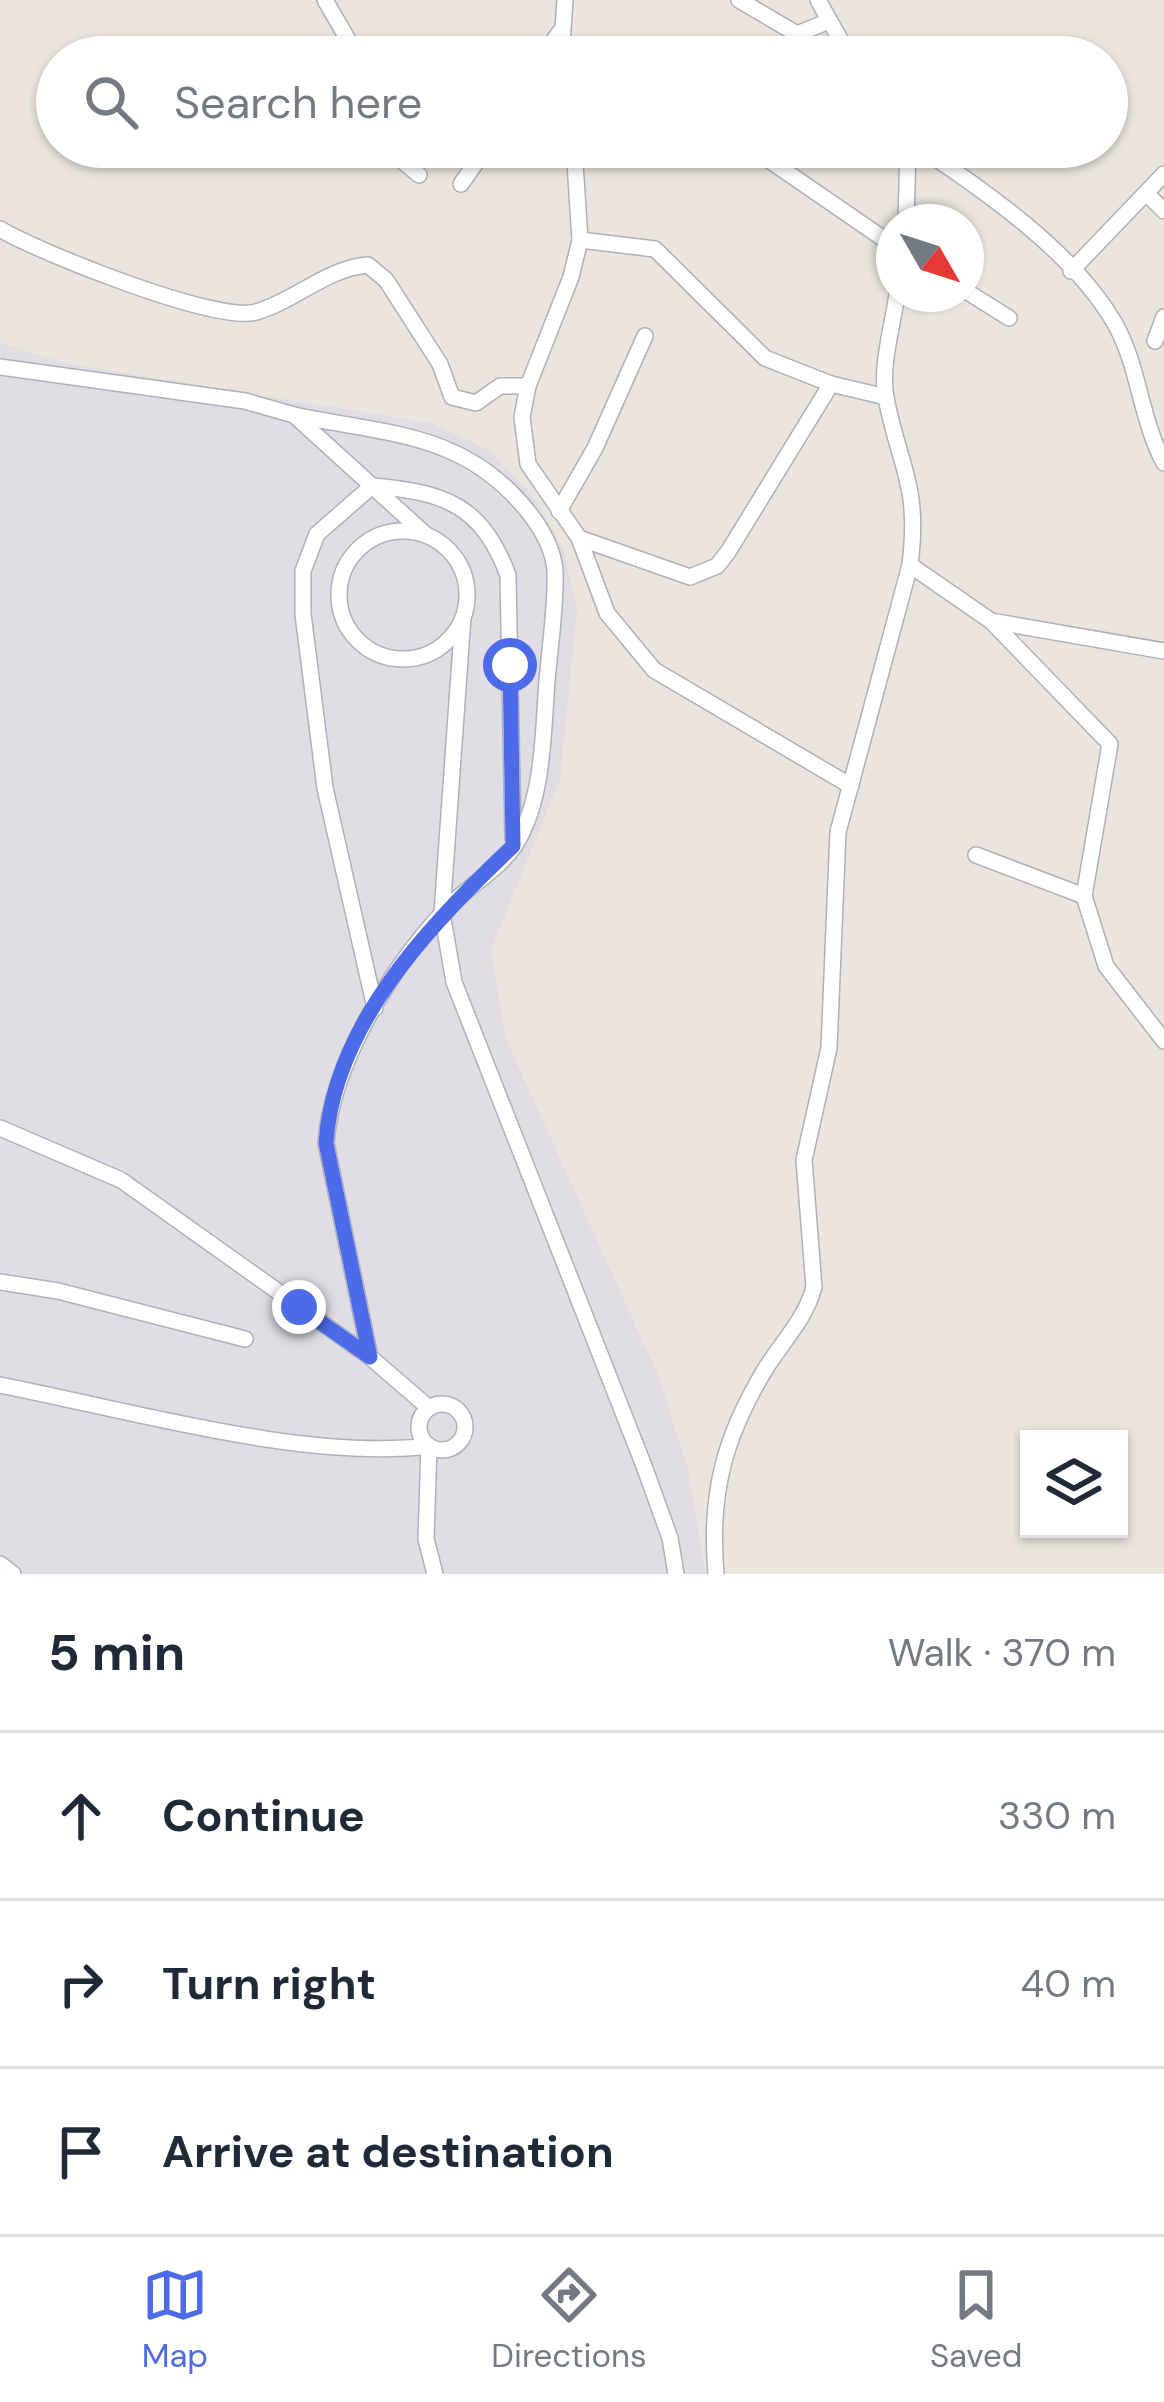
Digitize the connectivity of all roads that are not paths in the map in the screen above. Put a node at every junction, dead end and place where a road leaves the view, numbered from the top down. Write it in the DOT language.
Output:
graph roads {
  1 [pos="325,0"];
  2 [pos="566,0"];
  3 [pos="739,0"];
  4 [pos="818,0"];
  5 [pos="829,21"];
  6 [pos="560,31"];
  7 [pos="346,36"];
  8 [pos="557,36"];
  9 [pos="560,36"];
  10 [pos="838,36"];
  11 [pos="409,168"];
  12 [pos="472,168"];
  13 [pos="575,168"];
  14 [pos="781,168"];
  15 [pos="907,168"];
  16 [pos="950,168"];
  17 [pos="1164,174"];
  18 [pos="418,176"];
  19 [pos="461,184"];
  20 [pos="1146,193"];
  21 [pos="906,204"];
  22 [pos="1164,211"];
  23 [pos="0,229"];
  24 [pos="876,234"];
  25 [pos="580,239"];
  26 [pos="1071,271"];
  27 [pos="984,302"];
  28 [pos="896,312"];
  29 [pos="1009,317"];
  30 [pos="1164,317"];
  31 [pos="644,336"];
  32 [pos="1155,341"];
  33 [pos="0,367"];
  34 [pos="831,384"];
  35 [pos="529,386"];
  36 [pos="886,397"];
  37 [pos="294,415"];
  38 [pos="1164,463"];
  39 [pos="372,486"];
  40 [pos="559,511"];
  41 [pos="425,534"];
  42 [pos="579,538"];
  43 [pos="910,565"];
  44 [pos="463,617"];
  45 [pos="991,621"];
  46 [pos="1164,651"];
  47 [pos="851,786"];
  48 [pos="513,846"];
  49 [pos="976,855"];
  50 [pos="1084,896"];
  51 [pos="442,913"];
  52 [pos="375,1008"];
  53 [pos="1164,1041"];
  54 [pos="0,1128"];
  55 [pos="0,1282"];
  56 [pos="245,1339"];
  57 [pos="370,1357"];
  58 [pos="0,1385"];
  59 [pos="429,1408"];
  60 [pos="429,1446"];
  61 [pos="0,1564"];
  62 [pos="13,1574"];
  63 [pos="435,1574"];
  64 [pos="676,1574"];
  65 [pos="716,1574"];
  1 -- 7 [label="street"];
  2 -- 6 [label="street"];
  3 -- 5 [label="street"];
  4 -- 5 [label="street"];
  5 -- 10 [label="street"];
  6 -- 8 [label="street"];
  6 -- 9 [label="street"];
  11 -- 18 [label="street"];
  12 -- 19 [label="street"];
  13 -- 25 [label="street"];
  14 -- 24 [label="street"];
  15 -- 21 [label="street"];
  16 -- 26 [label="street"];
  17 -- 20 [label="street"];
  20 -- 22 [label="street"];
  20 -- 26 [label="street"];
  23 -- 35 [label="street"];
  25 -- 34 [label="street"];
  25 -- 35 [label="street"];
  26 -- 38 [label="street"];
  27 -- 29 [label="street"];
  28 -- 36 [label="street"];
  30 -- 32 [label="street"];
  31 -- 40 [label="street"];
  33 -- 37 [label="street"];
  34 -- 36 [label="street"];
  34 -- 42 [label="street"];
  35 -- 40 [label="street"];
  36 -- 43 [label="street"];
  37 -- 39 [label="street"];
  37 -- 48 [label="street"];
  39 -- 41 [label="street"];
  39 -- 48 [label="street"];
  39 -- 52 [label="street"];
  40 -- 42 [label="street"];
  41 -- 44 [label="street"];
  41 -- 44 [label="street"];
  42 -- 47 [label="street"];
  43 -- 45 [label="street"];
  43 -- 47 [label="street"];
  44 -- 51 [label="street"];
  45 -- 46 [label="street"];
  45 -- 50 [label="street"];
  47 -- 65 [label="street"];
  48 -- 51 [label="street"];
  49 -- 50 [label="street"];
  50 -- 53 [label="street"];
  51 -- 52 [label="street"];
  51 -- 64 [label="street"];
  52 -- 57 [label="street"];
  54 -- 57 [label="street"];
  55 -- 56 [label="street"];
  57 -- 59 [label="street"];
  58 -- 60 [label="street"];
  59 -- 60 [label="street"];
  59 -- 60 [label="street"];
  60 -- 63 [label="street"];
  61 -- 62 [label="street"];
}
